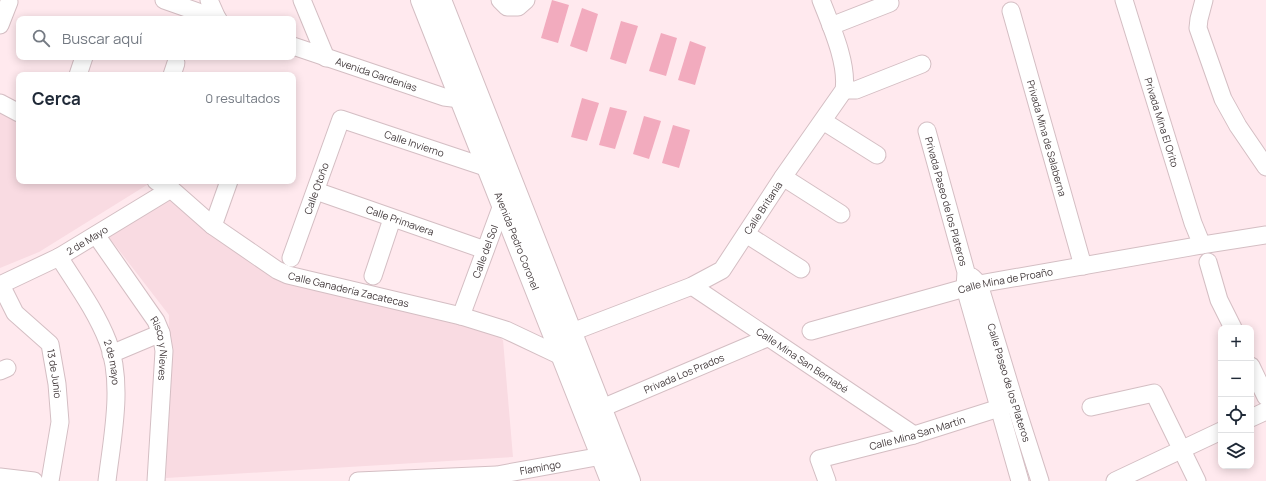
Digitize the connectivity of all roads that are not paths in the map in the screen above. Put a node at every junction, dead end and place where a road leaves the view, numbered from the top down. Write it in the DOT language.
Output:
graph roads {
  1 [pos="164,0"];
  2 [pos="209,0"];
  3 [pos="302,0"];
  4 [pos="422,0"];
  5 [pos="440,0"];
  6 [pos="500,0"];
  7 [pos="526,0"];
  8 [pos="821,0"];
  9 [pos="1124,0"];
  10 [pos="1204,0"];
  11 [pos="9,2"];
  12 [pos="890,3"];
  13 [pos="1011,11"];
  14 [pos="209,16"];
  15 [pos="216,16"];
  16 [pos="0,25"];
  17 [pos="831,26"];
  18 [pos="296,47"];
  19 [pos="326,58"];
  20 [pos="83,60"];
  21 [pos="922,64"];
  22 [pos="79,72"];
  23 [pos="844,90"];
  24 [pos="460,99"];
  25 [pos="0,103"];
  26 [pos="16,111"];
  27 [pos="342,119"];
  28 [pos="823,121"];
  29 [pos="927,131"];
  30 [pos="877,155"];
  31 [pos="1266,167"];
  32 [pos="488,168"];
  33 [pos="783,177"];
  34 [pos="227,184"];
  35 [pos="164,185"];
  36 [pos="316,191"];
  37 [pos="509,198"];
  38 [pos="841,214"];
  39 [pos="392,219"];
  40 [pos="213,226"];
  41 [pos="746,234"];
  42 [pos="96,235"];
  43 [pos="1266,235"];
  44 [pos="1202,245"];
  45 [pos="485,250"];
  46 [pos="59,257"];
  47 [pos="291,258"];
  48 [pos="1208,262"];
  49 [pos="1083,266"];
  50 [pos="801,269"];
  51 [pos="373,276"];
  52 [pos="970,281"];
  53 [pos="0,285"];
  54 [pos="692,286"];
  55 [pos="461,316"];
  56 [pos="1232,325"];
  57 [pos="811,331"];
  58 [pos="572,332"];
  59 [pos="161,333"];
  60 [pos="767,338"];
  61 [pos="111,354"];
  62 [pos="561,356"];
  63 [pos="1254,372"];
  64 [pos="1266,397"];
  65 [pos="1007,406"];
  66 [pos="1091,407"];
  67 [pos="602,408"];
  68 [pos="1266,411"];
  69 [pos="1254,417"];
  70 [pos="1218,432"];
  71 [pos="914,435"];
  72 [pos="1182,448"];
  73 [pos="602,456"];
  74 [pos="0,477"];
  75 [pos="498,478"];
  76 [pos="380,480"];
  77 [pos="26,481"];
  78 [pos="50,481"];
  79 [pos="107,481"];
  80 [pos="156,481"];
  81 [pos="358,481"];
  82 [pos="612,481"];
  83 [pos="629,481"];
  84 [pos="827,481"];
  85 [pos="1020,481"];
  86 [pos="1040,481"];
  87 [pos="1115,481"];
  88 [pos="1198,481"];
  1 -- 14 [label="street"];
  2 -- 15 [label="street"];
  3 -- 19 [label="street"];
  4 -- 24 [label="main road, Avenida Pedro Coronel"];
  5 -- 37 [label="main road, Avenida Pedro Coronel"];
  6 -- 7 [label="street"];
  8 -- 17 [label="street"];
  9 -- 44 [label="street, Privada Mina El Orito"];
  10 -- 31 [label="street"];
  11 -- 16 [label="street"];
  12 -- 17 [label="street"];
  13 -- 49 [label="street, Privada Mina de Salaberna"];
  17 -- 23 [label="street"];
  18 -- 19 [label="street, Avenida Gardenias"];
  19 -- 24 [label="street, Avenida Gardenias"];
  20 -- 22 [label="street"];
  21 -- 23 [label="street"];
  23 -- 28 [label="street, Calle Britania"];
  24 -- 32 [label="main road, Avenida Pedro Coronel"];
  25 -- 26 [label="street"];
  27 -- 32 [label="street, Calle Invierno"];
  27 -- 36 [label="street, Calle Otoño"];
  28 -- 30 [label="street"];
  28 -- 33 [label="street, Calle Britania"];
  29 -- 52 [label="street, Privada Paseo de los Plateros"];
  32 -- 37 [label="main road, Avenida Pedro Coronel"];
  33 -- 38 [label="street"];
  33 -- 41 [label="street, Calle Britania"];
  34 -- 40 [label="street"];
  35 -- 40 [label="street, Calle Ganadería Zacatecas"];
  35 -- 42 [label="street, 2 de Mayo"];
  36 -- 39 [label="street, Calle Primavera"];
  36 -- 47 [label="street, Calle Otoño"];
  37 -- 45 [label="street, Calle del Sol"];
  37 -- 58 [label="main road, Avenida Pedro Coronel"];
  37 -- 62 [label="main road, Avenida Pedro Coronel"];
  39 -- 45 [label="street, Calle Primavera"];
  39 -- 51 [label="street"];
  40 -- 55 [label="street, Calle Ganadería Zacatecas"];
  41 -- 50 [label="street"];
  41 -- 54 [label="street, Calle Britania"];
  42 -- 46 [label="street, 2 de Mayo"];
  42 -- 59 [label="street, Risco y Nieves"];
  43 -- 44 [label="street, Calle Mina de Proaño"];
  44 -- 49 [label="street, Calle Mina de Proaño"];
  45 -- 55 [label="street, Calle del Sol"];
  46 -- 53 [label="street, 2 de Mayo"];
  46 -- 61 [label="street, 2 de mayo"];
  48 -- 56 [label="street"];
  49 -- 52 [label="street, Calle Mina de Proaño"];
  52 -- 57 [label="street, Calle Mina de Proaño"];
  52 -- 65 [label="street, Calle Paseo de los Plateros"];
  53 -- 78 [label="street, 13 de Junio"];
  54 -- 58 [label="street, Calle Britania"];
  54 -- 60 [label="street, Calle Mina San Bernabé"];
  55 -- 62 [label="street, Calle Ganadería Zacatecas"];
  58 -- 67 [label="main road, Avenida Pedro Coronel"];
  59 -- 61 [label="street"];
  59 -- 80 [label="street, Risco y Nieves"];
  60 -- 67 [label="street, Privada Los Prados"];
  60 -- 71 [label="street, Calle Mina San Bernabé"];
  61 -- 79 [label="street, 2 de mayo"];
  62 -- 73 [label="main road, Avenida Pedro Coronel"];
  63 -- 64 [label="street"];
  65 -- 71 [label="street, Calle Mina San Martín"];
  65 -- 85 [label="street, Calle Paseo de los Plateros"];
  65 -- 86 [label="street, Calle Paseo de los Plateros"];
  66 -- 72 [label="street"];
  67 -- 83 [label="main road, Avenida Pedro Coronel"];
  68 -- 69 [label="street"];
  70 -- 72 [label="street"];
  71 -- 84 [label="street, Calle Mina San Martín"];
  72 -- 87 [label="street"];
  72 -- 88 [label="street"];
  73 -- 75 [label="street, Flamingo"];
  73 -- 82 [label="main road, Avenida Pedro Coronel"];
  74 -- 77 [label="street"];
  75 -- 76 [label="street, Flamingo"];
  76 -- 81 [label="street, Flamingo"];
}
